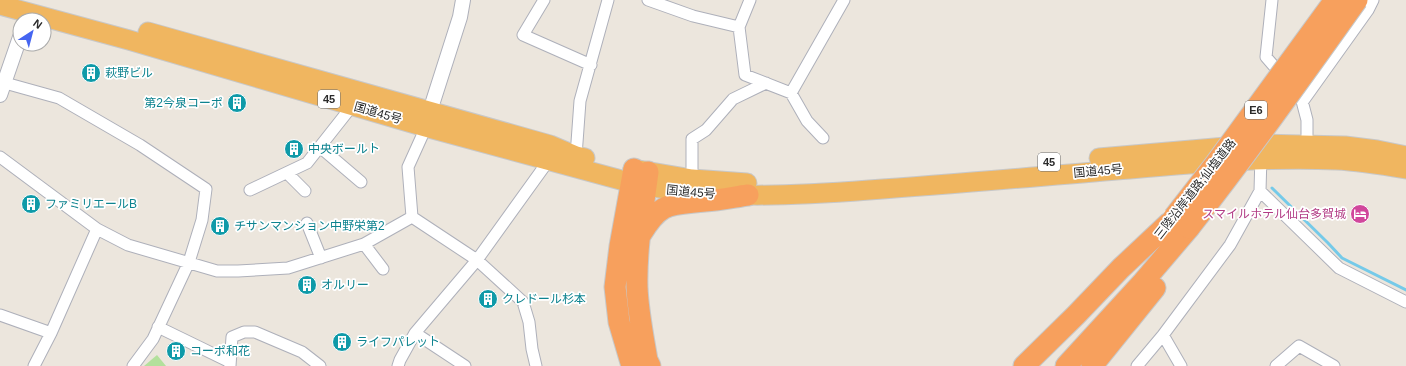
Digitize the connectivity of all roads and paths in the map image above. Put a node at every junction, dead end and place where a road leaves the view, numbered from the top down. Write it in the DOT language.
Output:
graph roads {
  1 [pos="463,0"];
  2 [pos="544,0"];
  3 [pos="608,0"];
  4 [pos="648,0"];
  5 [pos="750,0"];
  6 [pos="844,0"];
  7 [pos="1272,0"];
  8 [pos="1335,0"];
  9 [pos="1357,0"];
  10 [pos="1373,0"];
  11 [pos="0,5"];
  12 [pos="29,8"];
  13 [pos="739,27"];
  14 [pos="15,52"];
  15 [pos="591,65"];
  16 [pos="766,83"];
  17 [pos="2,89"];
  18 [pos="791,93"];
  19 [pos="1303,101"];
  20 [pos="352,106"];
  21 [pos="427,119"];
  22 [pos="823,138"];
  23 [pos="1307,145"];
  24 [pos="320,146"];
  25 [pos="1261,152"];
  26 [pos="576,156"];
  27 [pos="1406,156"];
  28 [pos="0,157"];
  29 [pos="549,160"];
  30 [pos="1406,169"];
  31 [pos="287,173"];
  32 [pos="640,178"];
  33 [pos="692,178"];
  34 [pos="361,182"];
  35 [pos="250,190"];
  36 [pos="1260,191"];
  37 [pos="305,192"];
  38 [pos="748,195"];
  39 [pos="412,217"];
  40 [pos="307,223"];
  41 [pos="1182,226"];
  42 [pos="97,229"];
  43 [pos="639,236"];
  44 [pos="364,244"];
  45 [pos="321,258"];
  46 [pos="477,260"];
  47 [pos="188,262"];
  48 [pos="383,269"];
  49 [pos="1406,302"];
  50 [pos="0,315"];
  51 [pos="158,327"];
  52 [pos="51,332"];
  53 [pos="415,333"];
  54 [pos="1163,335"];
  55 [pos="230,364"];
  56 [pos="34,366"];
  57 [pos="133,366"];
  58 [pos="320,366"];
  59 [pos="398,366"];
  60 [pos="466,366"];
  61 [pos="536,366"];
  62 [pos="632,366"];
  63 [pos="650,366"];
  64 [pos="1024,366"];
  65 [pos="1040,366"];
  66 [pos="1066,366"];
  67 [pos="1092,366"];
  68 [pos="1137,366"];
  69 [pos="1181,366"];
  70 [pos="1276,366"];
  71 [pos="1334,366"];
  1 -- 21 [label="street"];
  2 -- 15 [label="street"];
  3 -- 15 [label="street"];
  4 -- 13 [label="street"];
  5 -- 13 [label="street"];
  6 -- 18 [label="street"];
  7 -- 19 [label="street"];
  8 -- 41 [label="highway, 三陸沿岸道路;仙塩道路 / E6, bridge"];
  9 -- 41 [label="highway, E6, bridge"];
  10 -- 19 [label="street"];
  11 -- 12 [label="highway, 国道45号 / 45"];
  12 -- 20 [label="highway, 国道45号 / 45"];
  12 -- 21 [label="highway, 国道45号 / 45"];
  13 -- 16 [label="street"];
  14 -- 17 [label="street"];
  15 -- 26 [label="street"];
  16 -- 18 [label="street"];
  16 -- 33 [label="street"];
  17 -- 47 [label="street"];
  18 -- 22 [label="street"];
  19 -- 23 [label="street"];
  20 -- 21 [label="highway, 国道45号 / 45"];
  20 -- 24 [label="street"];
  21 -- 26 [label="highway, 国道45号 / 45"];
  21 -- 29 [label="highway, 国道45号 / 45"];
  21 -- 39 [label="street"];
  23 -- 25 [label="highway, 国道45号 / 45"];
  23 -- 27 [label="highway, 国道45号 / 45"];
  24 -- 31 [label="street"];
  24 -- 34 [label="street"];
  25 -- 30 [label="highway, 国道45号 / 45"];
  25 -- 33 [label="highway, 国道45号 / 45"];
  25 -- 36 [label="street"];
  25 -- 38 [label="highway, 国道45号 / 45"];
  26 -- 32 [label="highway, 国道45号 / 45"];
  28 -- 42 [label="street"];
  29 -- 32 [label="highway, 国道45号 / 45"];
  29 -- 46 [label="street"];
  31 -- 35 [label="street"];
  31 -- 37 [label="street"];
  32 -- 33 [label="highway, 国道45号 / 45"];
  32 -- 38 [label="highway, 国道45号 / 45"];
  32 -- 43 [label="highway"];
  32 -- 62 [label="highway"];
  36 -- 49 [label="street"];
  36 -- 54 [label="street"];
  38 -- 43 [label="highway"];
  39 -- 44 [label="street"];
  39 -- 46 [label="street"];
  40 -- 45 [label="street"];
  41 -- 64 [label="highway"];
  41 -- 65 [label="highway, 三陸沿岸道路;仙塩道路 / E6"];
  41 -- 66 [label="highway, 三陸沿岸道路;仙塩道路 / E6"];
  41 -- 67 [label="highway"];
  42 -- 47 [label="street"];
  42 -- 52 [label="street"];
  43 -- 63 [label="highway"];
  44 -- 45 [label="street"];
  44 -- 48 [label="street"];
  45 -- 47 [label="street"];
  46 -- 53 [label="street"];
  46 -- 61 [label="street"];
  47 -- 51 [label="street"];
  50 -- 52 [label="street"];
  51 -- 55 [label="street"];
  51 -- 57 [label="street"];
  52 -- 56 [label="street"];
  53 -- 59 [label="street"];
  53 -- 60 [label="street"];
  54 -- 68 [label="street"];
  54 -- 69 [label="street"];
  55 -- 58 [label="street"];
  70 -- 71 [label="street"];
}
